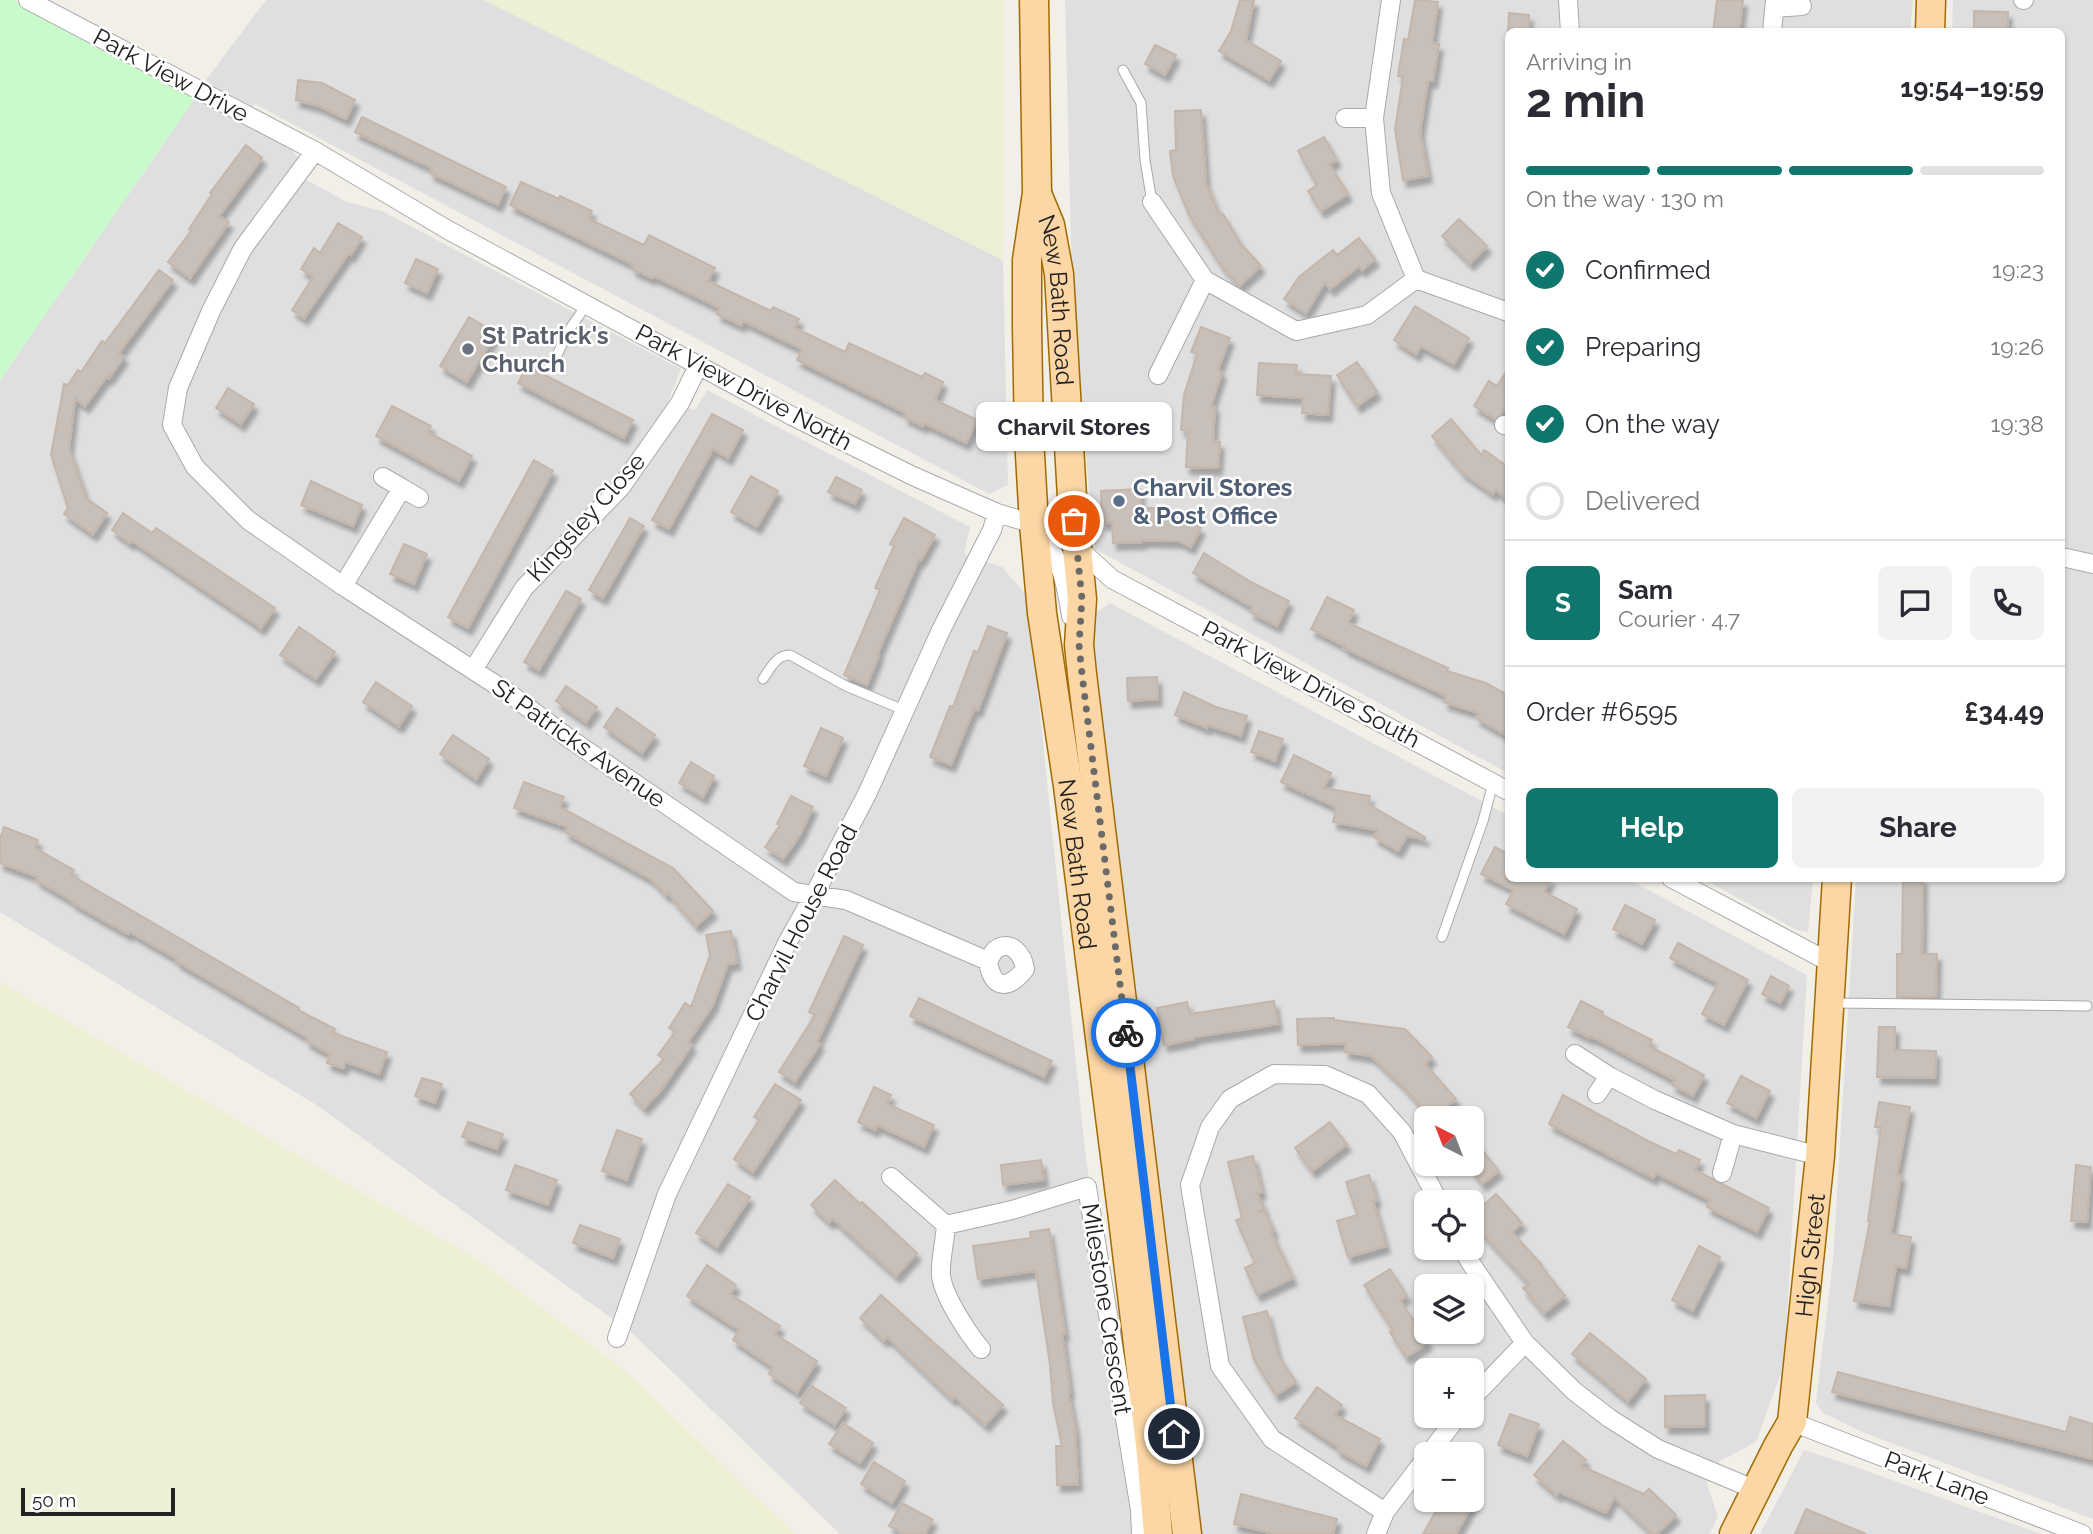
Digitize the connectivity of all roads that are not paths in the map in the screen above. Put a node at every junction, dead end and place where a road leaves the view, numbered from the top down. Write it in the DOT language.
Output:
graph roads {
  1 [pos="28,0"];
  2 [pos="1034,0"];
  3 [pos="1391,0"];
  4 [pos="1568,0"];
  5 [pos="1931,0"];
  6 [pos="1775,4"];
  7 [pos="1802,6"];
  8 [pos="1570,28"];
  9 [pos="1772,28"];
  10 [pos="1930,28"];
  11 [pos="1123,70"];
  12 [pos="1345,118"];
  13 [pos="1374,118"];
  14 [pos="315,151"];
  15 [pos="1037,193"];
  16 [pos="1152,202"];
  17 [pos="1416,279"];
  18 [pos="1205,280"];
  19 [pos="587,304"];
  20 [pos="1505,311"];
  21 [pos="556,357"];
  22 [pos="699,364"];
  23 [pos="1158,375"];
  24 [pos="383,477"];
  25 [pos="402,488"];
  26 [pos="419,498"];
  27 [pos="997,513"];
  28 [pos="1034,524"];
  29 [pos="1076,546"];
  30 [pos="2065,558"];
  31 [pos="2093,564"];
  32 [pos="1112,579"];
  33 [pos="343,586"];
  34 [pos="1082,599"];
  35 [pos="1079,645"];
  36 [pos="473,670"];
  37 [pos="762,679"];
  38 [pos="906,710"];
  39 [pos="1501,787"];
  40 [pos="1679,882"];
  41 [pos="1837,882"];
  42 [pos="814,895"];
  43 [pos="1442,937"];
  44 [pos="988,961"];
  45 [pos="1831,963"];
  46 [pos="1829,1003"];
  47 [pos="2087,1006"];
  48 [pos="1575,1054"];
  49 [pos="1609,1076"];
  50 [pos="1597,1094"];
  51 [pos="1733,1134"];
  52 [pos="1820,1156"];
  53 [pos="1722,1173"];
  54 [pos="891,1177"];
  55 [pos="1433,1190"];
  56 [pos="946,1225"];
  57 [pos="1469,1260"];
  58 [pos="617,1338"];
  59 [pos="1525,1343"];
  60 [pos="981,1349"];
  61 [pos="1484,1386"];
  62 [pos="1792,1422"];
  63 [pos="1414,1474"];
  64 [pos="1756,1490"];
  65 [pos="1385,1512"];
  66 [pos="1141,1534"];
  67 [pos="1158,1534"];
  68 [pos="1187,1534"];
  69 [pos="1376,1534"];
  70 [pos="1734,1534"];
  71 [pos="2082,1534"];
  1 -- 14 [label="street, Park View Drive"];
  2 -- 15 [label="main road, New Bath Road"];
  3 -- 13 [label="street"];
  4 -- 8 [label="street"];
  5 -- 10 [label="main road"];
  6 -- 7 [label="street"];
  6 -- 9 [label="street"];
  11 -- 16 [label="lane"];
  12 -- 13 [label="street"];
  13 -- 17 [label="street"];
  14 -- 19 [label="street, Park View Drive North"];
  14 -- 33 [label="street, St Patricks Avenue"];
  15 -- 28 [label="main road, New Bath Road"];
  15 -- 29 [label="main road, New Bath Road"];
  16 -- 18 [label="street"];
  17 -- 18 [label="street"];
  17 -- 20 [label="street"];
  18 -- 23 [label="street"];
  19 -- 21 [label="lane"];
  19 -- 22 [label="street, Park View Drive North"];
  22 -- 27 [label="street, Park View Drive North"];
  22 -- 36 [label="street, Kingsley Close"];
  24 -- 25 [label="street"];
  25 -- 26 [label="street"];
  25 -- 33 [label="street"];
  27 -- 28 [label="street, Park View Drive North"];
  27 -- 38 [label="street, Charvil House Road"];
  28 -- 29 [label="street, Park View Drive South"];
  28 -- 35 [label="street"];
  28 -- 67 [label="main road, New Bath Road"];
  29 -- 32 [label="street, Park View Drive South"];
  29 -- 34 [label="main road, New Bath Road"];
  30 -- 31 [label="street"];
  32 -- 34 [label="street"];
  32 -- 39 [label="street, Park View Drive South"];
  33 -- 36 [label="street, St Patricks Avenue"];
  34 -- 35 [label="main road, New Bath Road"];
  35 -- 68 [label="main road, New Bath Road"];
  36 -- 42 [label="street, St Patricks Avenue"];
  37 -- 38 [label="lane"];
  38 -- 42 [label="street, Charvil House Road"];
  39 -- 43 [label="lane"];
  40 -- 45 [label="street"];
  41 -- 45 [label="main road, High Street"];
  42 -- 44 [label="street, St Patricks Avenue"];
  42 -- 58 [label="street, Charvil House Road"];
  45 -- 46 [label="main road, High Street"];
  46 -- 47 [label="lane"];
  46 -- 52 [label="main road, High Street"];
  48 -- 49 [label="street"];
  49 -- 50 [label="street"];
  49 -- 51 [label="street"];
  51 -- 52 [label="street"];
  51 -- 53 [label="street"];
  52 -- 62 [label="main road, High Street"];
  54 -- 56 [label="street"];
  55 -- 65 [label="street"];
  56 -- 60 [label="street"];
  56 -- 66 [label="street, Milestone Crescent"];
  57 -- 59 [label="street"];
  59 -- 61 [label="street"];
  59 -- 64 [label="street"];
  62 -- 64 [label="main road, High Street"];
  62 -- 71 [label="street, Park Lane"];
  63 -- 65 [label="street"];
  64 -- 70 [label="main road, High Street"];
  65 -- 69 [label="street"];
}
